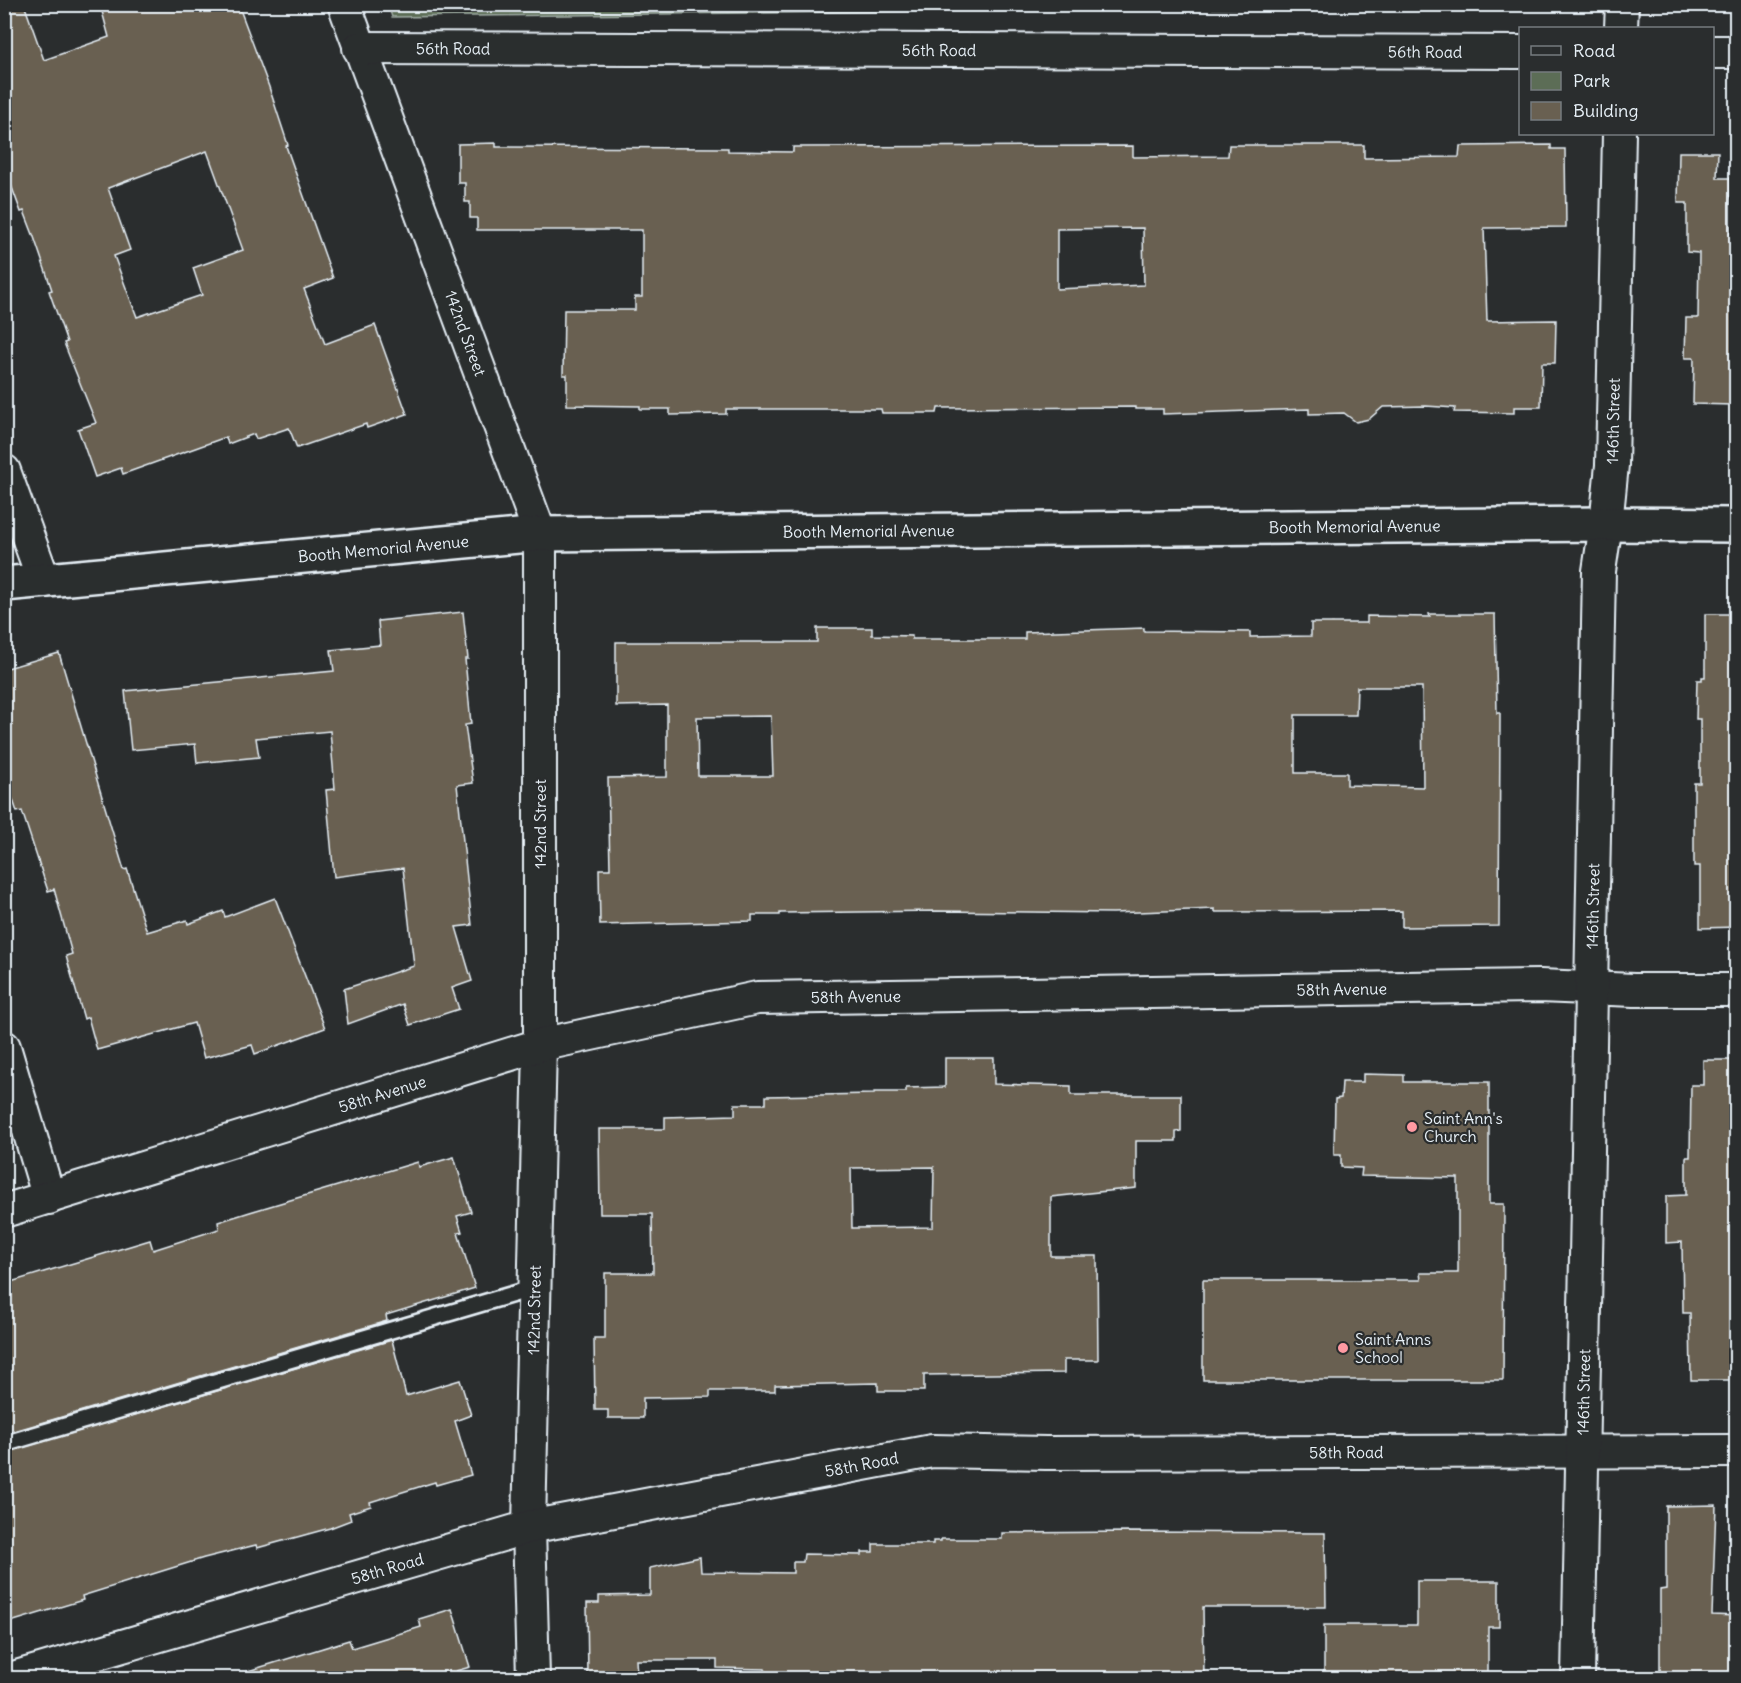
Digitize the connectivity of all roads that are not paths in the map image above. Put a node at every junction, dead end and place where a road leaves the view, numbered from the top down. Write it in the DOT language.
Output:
graph roads {
  1 [pos="344,4"];
  2 [pos="1622,4"];
  3 [pos="1621,27"];
  4 [pos="359,48"];
  5 [pos="1519,51"];
  6 [pos="1714,52"];
  7 [pos="1737,52"];
  8 [pos="1619,135"];
  9 [pos="4,471"];
  10 [pos="1606,524"];
  11 [pos="1737,525"];
  12 [pos="540,534"];
  13 [pos="44,581"];
  14 [pos="4,584"];
  15 [pos="1591,988"];
  16 [pos="1737,990"];
  17 [pos="540,1045"];
  18 [pos="4,1047"];
  19 [pos="49,1198"];
  20 [pos="4,1211"];
  21 [pos="534,1288"];
  22 [pos="4,1443"];
  23 [pos="1583,1451"];
  24 [pos="1737,1451"];
  25 [pos="529,1527"];
  26 [pos="13,1678"];
  27 [pos="532,1678"];
  28 [pos="1578,1678"];
  1 -- 4 [label="street, 142nd Street"];
  2 -- 3 [label="street"];
  4 -- 5 [label="street, 56th Road"];
  4 -- 12 [label="street, 142nd Street"];
  6 -- 7 [label="street"];
  8 -- 10 [label="street, 146th Street"];
  9 -- 13 [label="street"];
  10 -- 11 [label="street, Booth Memorial Avenue"];
  10 -- 12 [label="street, Booth Memorial Avenue"];
  10 -- 15 [label="street, 146th Street"];
  12 -- 13 [label="street, Booth Memorial Avenue"];
  12 -- 17 [label="street, 142nd Street"];
  13 -- 14 [label="street, Booth Memorial Avenue"];
  15 -- 16 [label="street, 58th Avenue"];
  15 -- 17 [label="street, 58th Avenue"];
  15 -- 23 [label="street, 146th Street"];
  17 -- 19 [label="street, 58th Avenue"];
  17 -- 21 [label="street, 142nd Street"];
  18 -- 19 [label="street"];
  19 -- 20 [label="street, 58th Avenue"];
  21 -- 22 [label="lane"];
  21 -- 25 [label="street, 142nd Street"];
  23 -- 24 [label="street, 58th Road"];
  23 -- 25 [label="street, 58th Road"];
  23 -- 28 [label="street, 146th Street"];
  25 -- 26 [label="street, 58th Road"];
  25 -- 27 [label="street, 142nd Street"];
}
